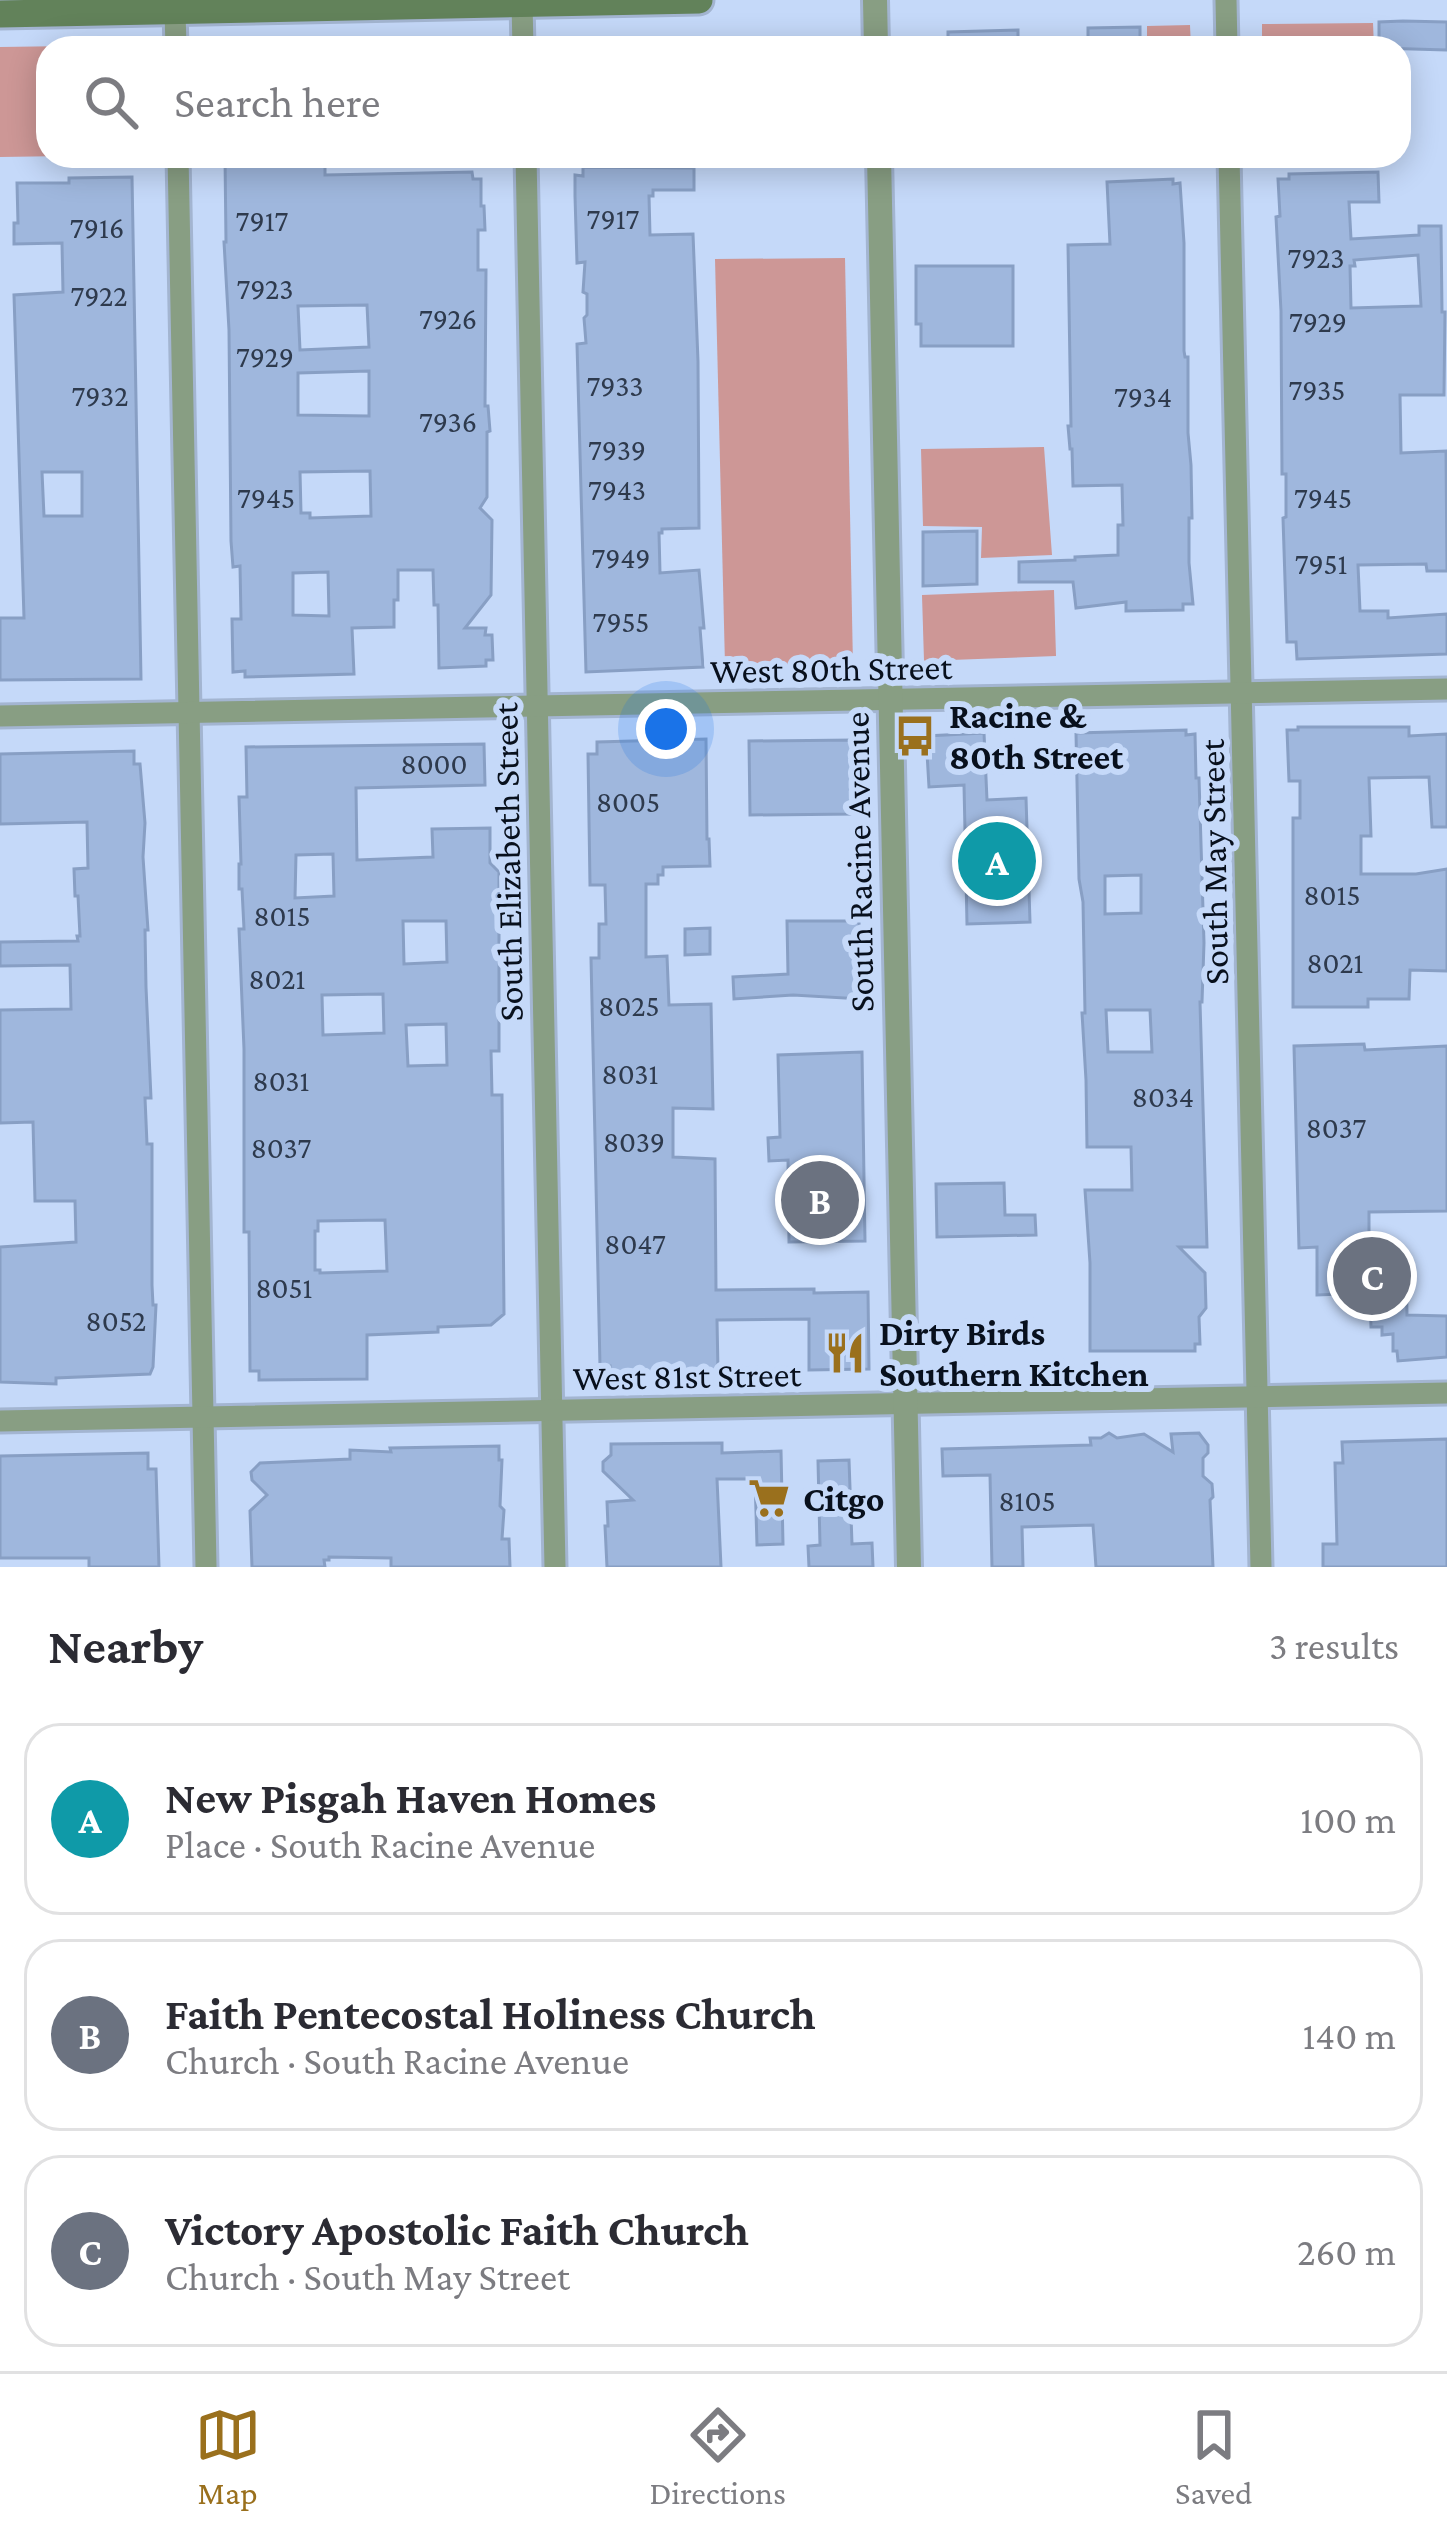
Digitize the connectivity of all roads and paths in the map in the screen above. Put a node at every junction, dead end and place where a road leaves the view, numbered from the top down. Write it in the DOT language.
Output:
graph roads {
  1 [pos="699,0"];
  2 [pos="875,0"];
  3 [pos="1226,0"];
  4 [pos="522,3"];
  5 [pos="175,11"];
  6 [pos="0,14"];
  7 [pos="176,36"];
  8 [pos="523,36"];
  9 [pos="876,36"];
  10 [pos="1227,36"];
  11 [pos="178,168"];
  12 [pos="526,168"];
  13 [pos="879,168"];
  14 [pos="1229,168"];
  15 [pos="1447,689"];
  16 [pos="1242,693"];
  17 [pos="890,700"];
  18 [pos="537,706"];
  19 [pos="189,713"];
  20 [pos="0,716"];
  21 [pos="1447,1393"];
  22 [pos="1258,1397"];
  23 [pos="906,1404"];
  24 [pos="551,1411"];
  25 [pos="203,1418"];
  26 [pos="0,1421"];
  27 [pos="206,1567"];
  28 [pos="555,1567"];
  29 [pos="909,1567"];
  30 [pos="1261,1567"];
  1 -- 4 [label="main road"];
  2 -- 9 [label="street"];
  3 -- 10 [label="street"];
  4 -- 5 [label="main road"];
  4 -- 8 [label="street"];
  5 -- 6 [label="main road"];
  5 -- 7 [label="street"];
  11 -- 19 [label="street"];
  12 -- 18 [label="street, South Elizabeth Street"];
  13 -- 17 [label="street, South Racine Avenue"];
  14 -- 16 [label="street, South May Street"];
  15 -- 16 [label="street, West 80th Street"];
  16 -- 17 [label="street, West 80th Street"];
  16 -- 22 [label="street, South May Street"];
  17 -- 18 [label="street, West 80th Street"];
  17 -- 23 [label="street, South Racine Avenue"];
  18 -- 19 [label="street, West 80th Street"];
  18 -- 24 [label="street, South Elizabeth Street"];
  19 -- 20 [label="street, West 80th Street"];
  19 -- 25 [label="street"];
  21 -- 22 [label="street, West 81st Street"];
  22 -- 23 [label="street, West 81st Street"];
  22 -- 30 [label="street, South May Street"];
  23 -- 24 [label="street, West 81st Street"];
  23 -- 29 [label="street, South Racine Avenue"];
  24 -- 25 [label="street, West 81st Street"];
  24 -- 28 [label="street, South Elizabeth Street"];
  25 -- 26 [label="street, West 81st Street"];
  25 -- 27 [label="street"];
}
